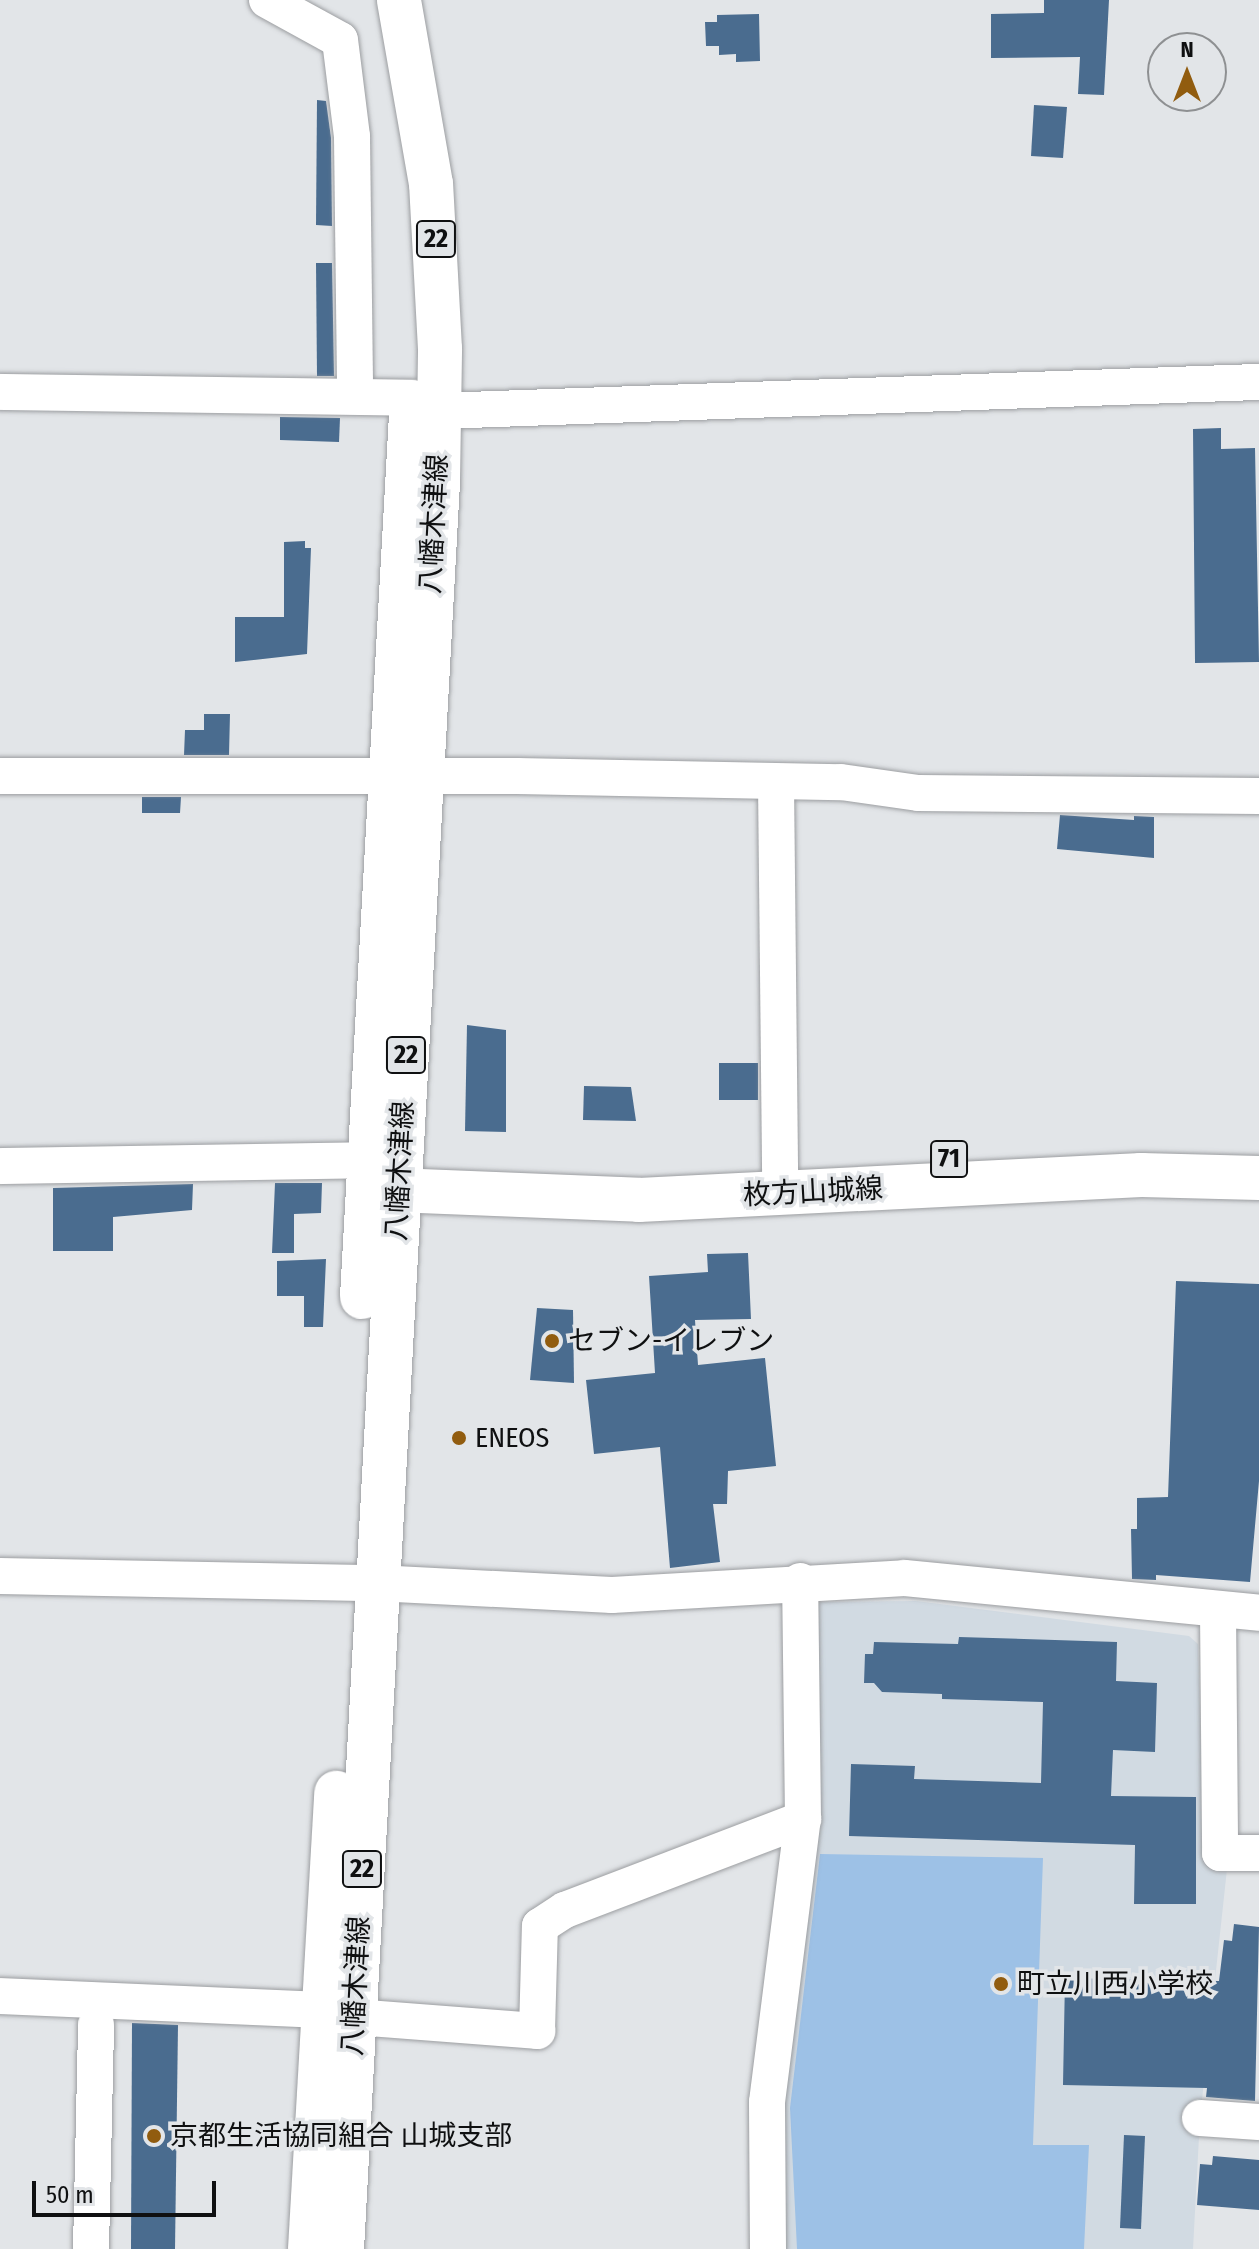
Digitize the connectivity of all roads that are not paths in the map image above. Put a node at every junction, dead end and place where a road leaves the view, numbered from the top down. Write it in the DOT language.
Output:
graph roads {
  1 [pos="267,0"];
  2 [pos="383,0"];
  3 [pos="399,0"];
  4 [pos="1259,382"];
  5 [pos="0,392"];
  6 [pos="355,396"];
  7 [pos="426,404"];
  8 [pos="405,775"];
  9 [pos="0,776"];
  10 [pos="776,782"];
  11 [pos="1259,796"];
  12 [pos="0,1166"];
  13 [pos="1259,1166"];
  14 [pos="780,1174"];
  15 [pos="384,1175"];
  16 [pos="1259,1178"];
  17 [pos="1259,1196"];
  18 [pos="639,1200"];
  19 [pos="0,1576"];
  20 [pos="800,1581"];
  21 [pos="362,1583"];
  22 [pos="1218,1611"];
  23 [pos="1259,1613"];
  24 [pos="803,1819"];
  25 [pos="1259,1853"];
  26 [pos="0,1996"];
  27 [pos="338,2014"];
  28 [pos="96,2025"];
  29 [pos="1200,2118"];
  30 [pos="1259,2122"];
  31 [pos="91,2249"];
  32 [pos="310,2249"];
  33 [pos="342,2249"];
  34 [pos="768,2249"];
  1 -- 6 [label="street"];
  2 -- 7 [label="main road, 八幡木津線 / 22"];
  3 -- 7 [label="main road, 八幡木津線 / 22"];
  4 -- 7 [label="street"];
  5 -- 6 [label="street"];
  6 -- 7 [label="street"];
  7 -- 8 [label="main road, 八幡木津線 / 22"];
  8 -- 9 [label="street"];
  8 -- 10 [label="street"];
  8 -- 15 [label="main road, 八幡木津線 / 22"];
  10 -- 11 [label="street"];
  10 -- 14 [label="street"];
  12 -- 15 [label="street"];
  13 -- 14 [label="main road, 71"];
  14 -- 18 [label="main road, 71"];
  15 -- 18 [label="main road, 枚方山城線 / 71"];
  15 -- 21 [label="main road, 八幡木津線 / 22"];
  16 -- 18 [label="main road, 枚方山城線 / 71"];
  17 -- 18 [label="main road, 71"];
  19 -- 21 [label="street"];
  20 -- 21 [label="street"];
  20 -- 22 [label="street"];
  20 -- 24 [label="street"];
  21 -- 27 [label="main road, 八幡木津線 / 22"];
  22 -- 23 [label="street"];
  22 -- 25 [label="street"];
  24 -- 27 [label="street"];
  24 -- 34 [label="street"];
  26 -- 27 [label="street"];
  27 -- 32 [label="main road, 八幡木津線 / 22"];
  27 -- 33 [label="main road, 八幡木津線 / 22"];
  28 -- 31 [label="street"];
  29 -- 30 [label="street"];
}
